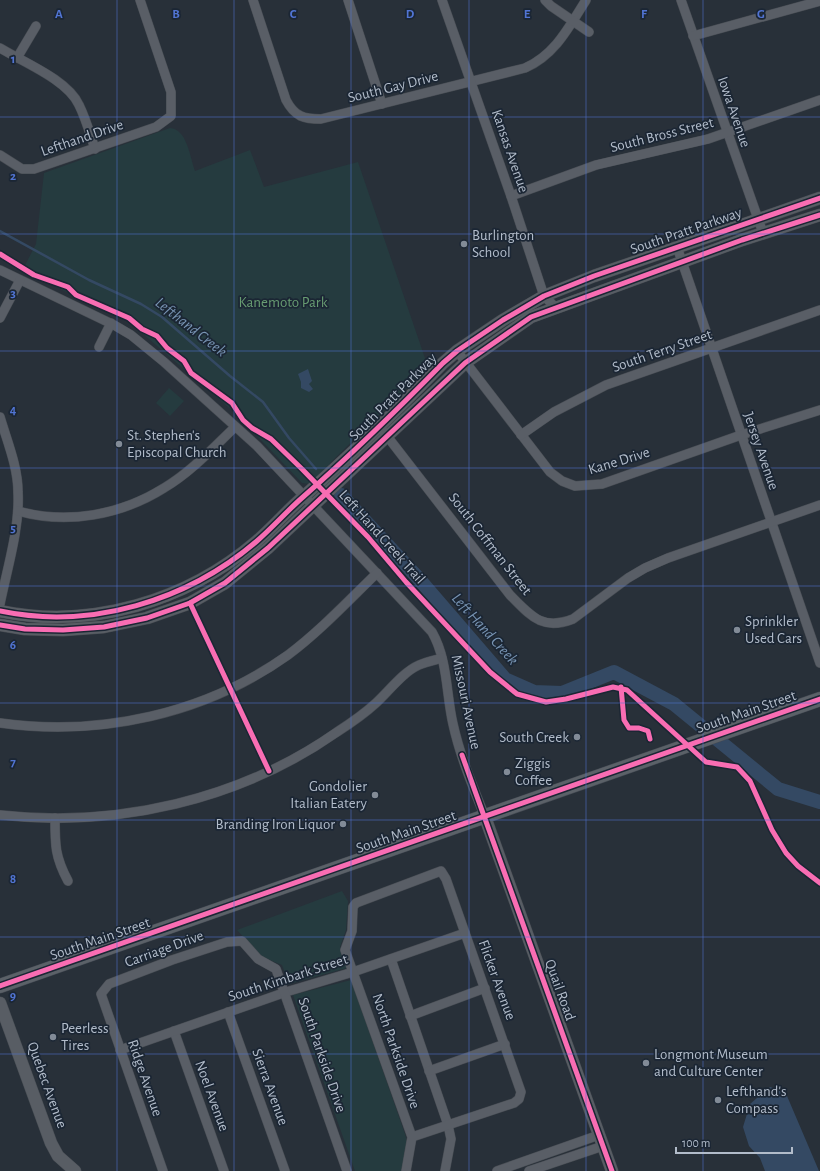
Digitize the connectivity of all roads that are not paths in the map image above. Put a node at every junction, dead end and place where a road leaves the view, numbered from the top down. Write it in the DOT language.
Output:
graph roads {
  1 [pos="140,0"];
  2 [pos="253,0"];
  3 [pos="348,0"];
  4 [pos="442,0"];
  5 [pos="545,0"];
  6 [pos="586,0"];
  7 [pos="680,0"];
  8 [pos="820,1"];
  9 [pos="573,22"];
  10 [pos="36,26"];
  11 [pos="589,32"];
  12 [pos="693,36"];
  13 [pos="0,48"];
  14 [pos="17,58"];
  15 [pos="471,82"];
  16 [pos="820,100"];
  17 [pos="382,104"];
  18 [pos="727,133"];
  19 [pos="95,149"];
  20 [pos="0,155"];
  21 [pos="511,196"];
  22 [pos="820,198"];
  23 [pos="820,215"];
  24 [pos="757,219"];
  25 [pos="762,233"];
  26 [pos="677,247"];
  27 [pos="682,262"];
  28 [pos="0,270"];
  29 [pos="20,280"];
  30 [pos="544,296"];
  31 [pos="555,308"];
  32 [pos="820,310"];
  33 [pos="0,318"];
  34 [pos="110,323"];
  35 [pos="99,347"];
  36 [pos="712,348"];
  37 [pos="457,351"];
  38 [pos="465,363"];
  39 [pos="820,410"];
  40 [pos="0,417"];
  41 [pos="235,426"];
  42 [pos="380,427"];
  43 [pos="521,434"];
  44 [pos="741,435"];
  45 [pos="388,436"];
  46 [pos="308,501"];
  47 [pos="820,505"];
  48 [pos="18,511"];
  49 [pos="771,522"];
  50 [pos="377,573"];
  51 [pos="0,604"];
  52 [pos="0,611"];
  53 [pos="0,625"];
  54 [pos="442,658"];
  55 [pos="820,663"];
  56 [pos="820,699"];
  57 [pos="0,723"];
  58 [pos="0,815"];
  59 [pos="485,817"];
  60 [pos="55,818"];
  61 [pos="68,882"];
  62 [pos="465,933"];
  63 [pos="242,941"];
  64 [pos="347,942"];
  65 [pos="391,959"];
  66 [pos="353,972"];
  67 [pos="0,986"];
  68 [pos="485,988"];
  69 [pos="286,992"];
  70 [pos="101,994"];
  71 [pos="0,1003"];
  72 [pos="228,1012"];
  73 [pos="410,1016"];
  74 [pos="174,1031"];
  75 [pos="505,1044"];
  76 [pos="120,1050"];
  77 [pos="429,1071"];
  78 [pos="448,1125"];
  79 [pos="412,1137"];
  80 [pos="601,1141"];
  81 [pos="515,1168"];
  82 [pos="75,1171"];
  83 [pos="163,1171"];
  84 [pos="224,1171"];
  85 [pos="285,1171"];
  86 [pos="346,1171"];
  87 [pos="406,1171"];
  88 [pos="445,1171"];
  89 [pos="497,1171"];
  90 [pos="529,1171"];
  91 [pos="612,1171"];
  1 -- 19 [label="street, Lefthand Drive"];
  2 -- 17 [label="street, South Gay Drive"];
  3 -- 17 [label="street"];
  4 -- 15 [label="street, Kansas Avenue"];
  5 -- 9 [label="street"];
  6 -- 9 [label="street, South Gay Drive"];
  7 -- 12 [label="street, Iowa Avenue"];
  8 -- 12 [label="street"];
  9 -- 11 [label="street"];
  9 -- 15 [label="street, South Gay Drive"];
  10 -- 14 [label="street"];
  12 -- 18 [label="street, Iowa Avenue"];
  13 -- 14 [label="street"];
  14 -- 19 [label="street"];
  15 -- 17 [label="street, South Gay Drive"];
  15 -- 21 [label="street, Kansas Avenue"];
  16 -- 18 [label="street, South Bross Street"];
  18 -- 21 [label="street, South Bross Street"];
  18 -- 24 [label="street, Iowa Avenue"];
  19 -- 20 [label="street, Lefthand Drive"];
  21 -- 30 [label="street, Kansas Avenue"];
  22 -- 24 [label="street, South Pratt Parkway"];
  23 -- 25 [label="street, South Pratt Parkway"];
  24 -- 25 [label="street, Iowa Avenue"];
  24 -- 26 [label="street, South Pratt Parkway"];
  25 -- 27 [label="street, South Pratt Parkway"];
  26 -- 27 [label="street, Jersey Avenue"];
  26 -- 30 [label="street, South Pratt Parkway"];
  27 -- 31 [label="street, South Pratt Parkway"];
  27 -- 36 [label="street, Jersey Avenue"];
  28 -- 29 [label="street, Missouri Avenue"];
  29 -- 33 [label="street"];
  29 -- 34 [label="street, Missouri Avenue"];
  30 -- 31 [label="street, Kansas Avenue"];
  30 -- 37 [label="street, South Pratt Parkway"];
  31 -- 38 [label="street, South Pratt Parkway"];
  32 -- 36 [label="street, South Terry Street"];
  34 -- 35 [label="street"];
  34 -- 41 [label="street, Missouri Avenue"];
  36 -- 43 [label="street, South Terry Street"];
  36 -- 44 [label="street, Jersey Avenue"];
  37 -- 38 [label="street, Kane Drive"];
  37 -- 42 [label="street, South Pratt Parkway"];
  38 -- 43 [label="street, Kane Drive"];
  38 -- 45 [label="street, South Pratt Parkway"];
  39 -- 44 [label="street, Kane Drive"];
  40 -- 48 [label="street"];
  41 -- 46 [label="street, Missouri Avenue"];
  41 -- 48 [label="street"];
  42 -- 45 [label="street, South Coffman Street"];
  42 -- 46 [label="street, South Pratt Parkway"];
  43 -- 44 [label="street, Kane Drive"];
  44 -- 49 [label="street, Jersey Avenue"];
  45 -- 46 [label="street, South Pratt Parkway"];
  45 -- 49 [label="street, South Coffman Street"];
  46 -- 50 [label="street, Missouri Avenue"];
  46 -- 52 [label="street, South Pratt Parkway"];
  46 -- 53 [label="street, South Pratt Parkway"];
  47 -- 49 [label="street, South Coffman Street"];
  48 -- 51 [label="street"];
  49 -- 55 [label="street, Jersey Avenue"];
  50 -- 54 [label="street, Missouri Avenue"];
  50 -- 57 [label="street"];
  54 -- 59 [label="street, Missouri Avenue"];
  54 -- 60 [label="street"];
  56 -- 59 [label="main road, South Main Street"];
  58 -- 60 [label="street"];
  59 -- 67 [label="main road, South Main Street"];
  59 -- 80 [label="street, Quail Road"];
  60 -- 61 [label="street"];
  62 -- 64 [label="street, Flicker Avenue"];
  62 -- 65 [label="street, South Kimbark Street"];
  62 -- 68 [label="street, Flicker Avenue"];
  63 -- 69 [label="street, South Parkside Drive"];
  63 -- 70 [label="street, Carriage Drive"];
  64 -- 66 [label="street, North Parkside Drive"];
  65 -- 66 [label="street, South Kimbark Street"];
  65 -- 73 [label="street, North Parkside Drive"];
  66 -- 69 [label="street, South Kimbark Street"];
  66 -- 79 [label="street, North Parkside Drive"];
  68 -- 73 [label="street"];
  68 -- 75 [label="street, Flicker Avenue"];
  69 -- 72 [label="street, South Kimbark Street"];
  69 -- 86 [label="street, South Parkside Drive"];
  70 -- 76 [label="street, Ridge Avenue"];
  71 -- 82 [label="street, Quebec Avenue"];
  72 -- 74 [label="street, South Kimbark Street"];
  72 -- 85 [label="street, Sierra Avenue"];
  73 -- 77 [label="street, North Parkside Drive"];
  74 -- 76 [label="street, South Kimbark Street"];
  74 -- 84 [label="street, Noel Avenue"];
  75 -- 77 [label="street"];
  75 -- 78 [label="street, Flicker Avenue"];
  76 -- 83 [label="street, Ridge Avenue"];
  77 -- 78 [label="street, North Parkside Drive"];
  78 -- 79 [label="street"];
  78 -- 88 [label="street, North Parkside Drive"];
  79 -- 87 [label="street, North Parkside Drive"];
  80 -- 81 [label="street"];
  80 -- 90 [label="street"];
  80 -- 91 [label="street, Quail Road"];
  81 -- 89 [label="street"];
}
